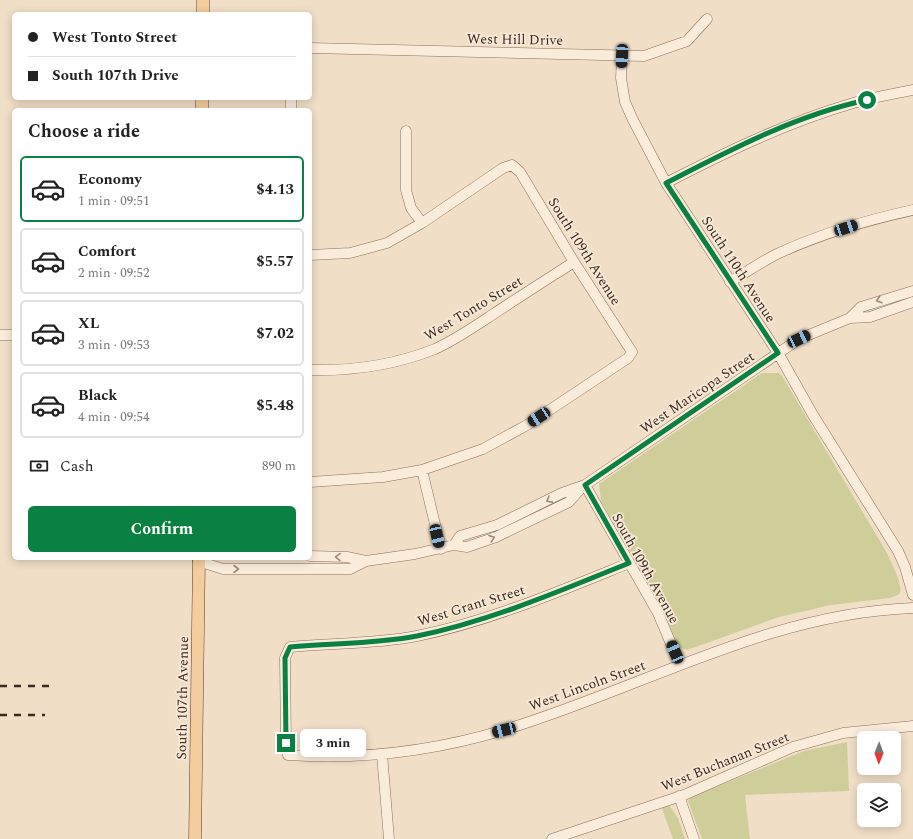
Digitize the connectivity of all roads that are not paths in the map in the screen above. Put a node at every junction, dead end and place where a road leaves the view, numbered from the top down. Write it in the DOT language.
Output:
graph roads {
  1 [pos="203,0"];
  2 [pos="203,12"];
  3 [pos="707,19"];
  4 [pos="312,48"];
  5 [pos="622,56"];
  6 [pos="913,90"];
  7 [pos="406,131"];
  8 [pos="666,183"];
  9 [pos="913,210"];
  10 [pos="422,223"];
  11 [pos="312,255"];
  12 [pos="574,262"];
  13 [pos="730,282"];
  14 [pos="913,291"];
  15 [pos="913,302"];
  16 [pos="850,318"];
  17 [pos="12,334"];
  18 [pos="0,335"];
  19 [pos="778,353"];
  20 [pos="312,370"];
  21 [pos="422,470"];
  22 [pos="312,482"];
  23 [pos="585,485"];
  24 [pos="440,549"];
  25 [pos="312,556"];
  26 [pos="198,560"];
  27 [pos="366,561"];
  28 [pos="629,563"];
  29 [pos="913,595"];
  30 [pos="913,608"];
  31 [pos="680,665"];
  32 [pos="913,726"];
  33 [pos="382,754"];
  34 [pos="288,755"];
  35 [pos="679,796"];
  36 [pos="195,839"];
  37 [pos="389,839"];
  38 [pos="552,839"];
  39 [pos="694,839"];
  1 -- 2 [label="main road"];
  3 -- 5 [label="street, West Hill Drive"];
  4 -- 5 [label="street, West Hill Drive"];
  5 -- 8 [label="street, South 110th Avenue"];
  6 -- 8 [label="street"];
  7 -- 10 [label="street"];
  8 -- 13 [label="street, South 110th Avenue"];
  9 -- 13 [label="street"];
  10 -- 11 [label="street"];
  10 -- 12 [label="street, South 109th Avenue"];
  12 -- 20 [label="street, West Tonto Street"];
  12 -- 21 [label="street, South 109th Avenue"];
  13 -- 19 [label="street, South 110th Avenue"];
  14 -- 16 [label="street, West Maricopa Street, one-way"];
  15 -- 16 [label="street, West Maricopa Street"];
  16 -- 19 [label="street, West Maricopa Street"];
  17 -- 18 [label="street"];
  19 -- 23 [label="street, West Maricopa Street"];
  19 -- 29 [label="street, South 110th Avenue"];
  21 -- 22 [label="street"];
  21 -- 24 [label="street"];
  23 -- 24 [label="street, West Maricopa Street"];
  23 -- 28 [label="street, South 109th Avenue"];
  24 -- 27 [label="street, West Maricopa Street"];
  27 -- 25 [label="street, West Maricopa Street, one-way"];
  26 -- 27 [label="street, West Maricopa Street, one-way"];
  26 -- 36 [label="main road, South 107th Avenue"];
  28 -- 31 [label="street, South 109th Avenue"];
  28 -- 34 [label="street, West Grant Street"];
  30 -- 31 [label="street, West Lincoln Street"];
  31 -- 33 [label="street, West Lincoln Street"];
  32 -- 35 [label="street, West Buchanan Street"];
  33 -- 34 [label="street, West Lincoln Street"];
  33 -- 37 [label="street"];
  35 -- 38 [label="street, West Buchanan Street"];
  35 -- 39 [label="street"];
}
